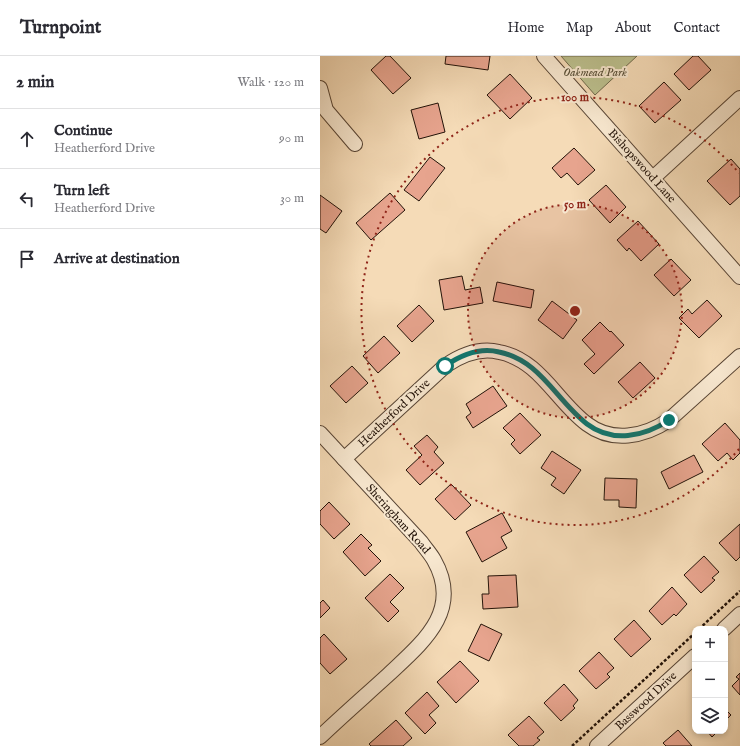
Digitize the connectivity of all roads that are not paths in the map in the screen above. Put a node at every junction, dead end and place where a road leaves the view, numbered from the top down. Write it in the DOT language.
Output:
graph roads {
  1 [pos="544,56"];
  2 [pos="320,88"];
  3 [pos="740,98"];
  4 [pos="355,144"];
  5 [pos="653,178"];
  6 [pos="740,277"];
  7 [pos="740,356"];
  8 [pos="320,433"];
  9 [pos="344,459"];
  10 [pos="740,614"];
  11 [pos="727,626"];
  12 [pos="692,659"];
  13 [pos="322,730"];
  14 [pos="596,746"];
  1 -- 5 [label="street, Bishopswood Lane"];
  2 -- 4 [label="street"];
  3 -- 5 [label="street"];
  5 -- 6 [label="street, Bishopswood Lane"];
  7 -- 9 [label="street, Heatherford Drive"];
  8 -- 9 [label="street, Sheringham Road"];
  9 -- 13 [label="street, Sheringham Road"];
  10 -- 11 [label="street"];
  12 -- 14 [label="street, Basswood Drive"];
}
